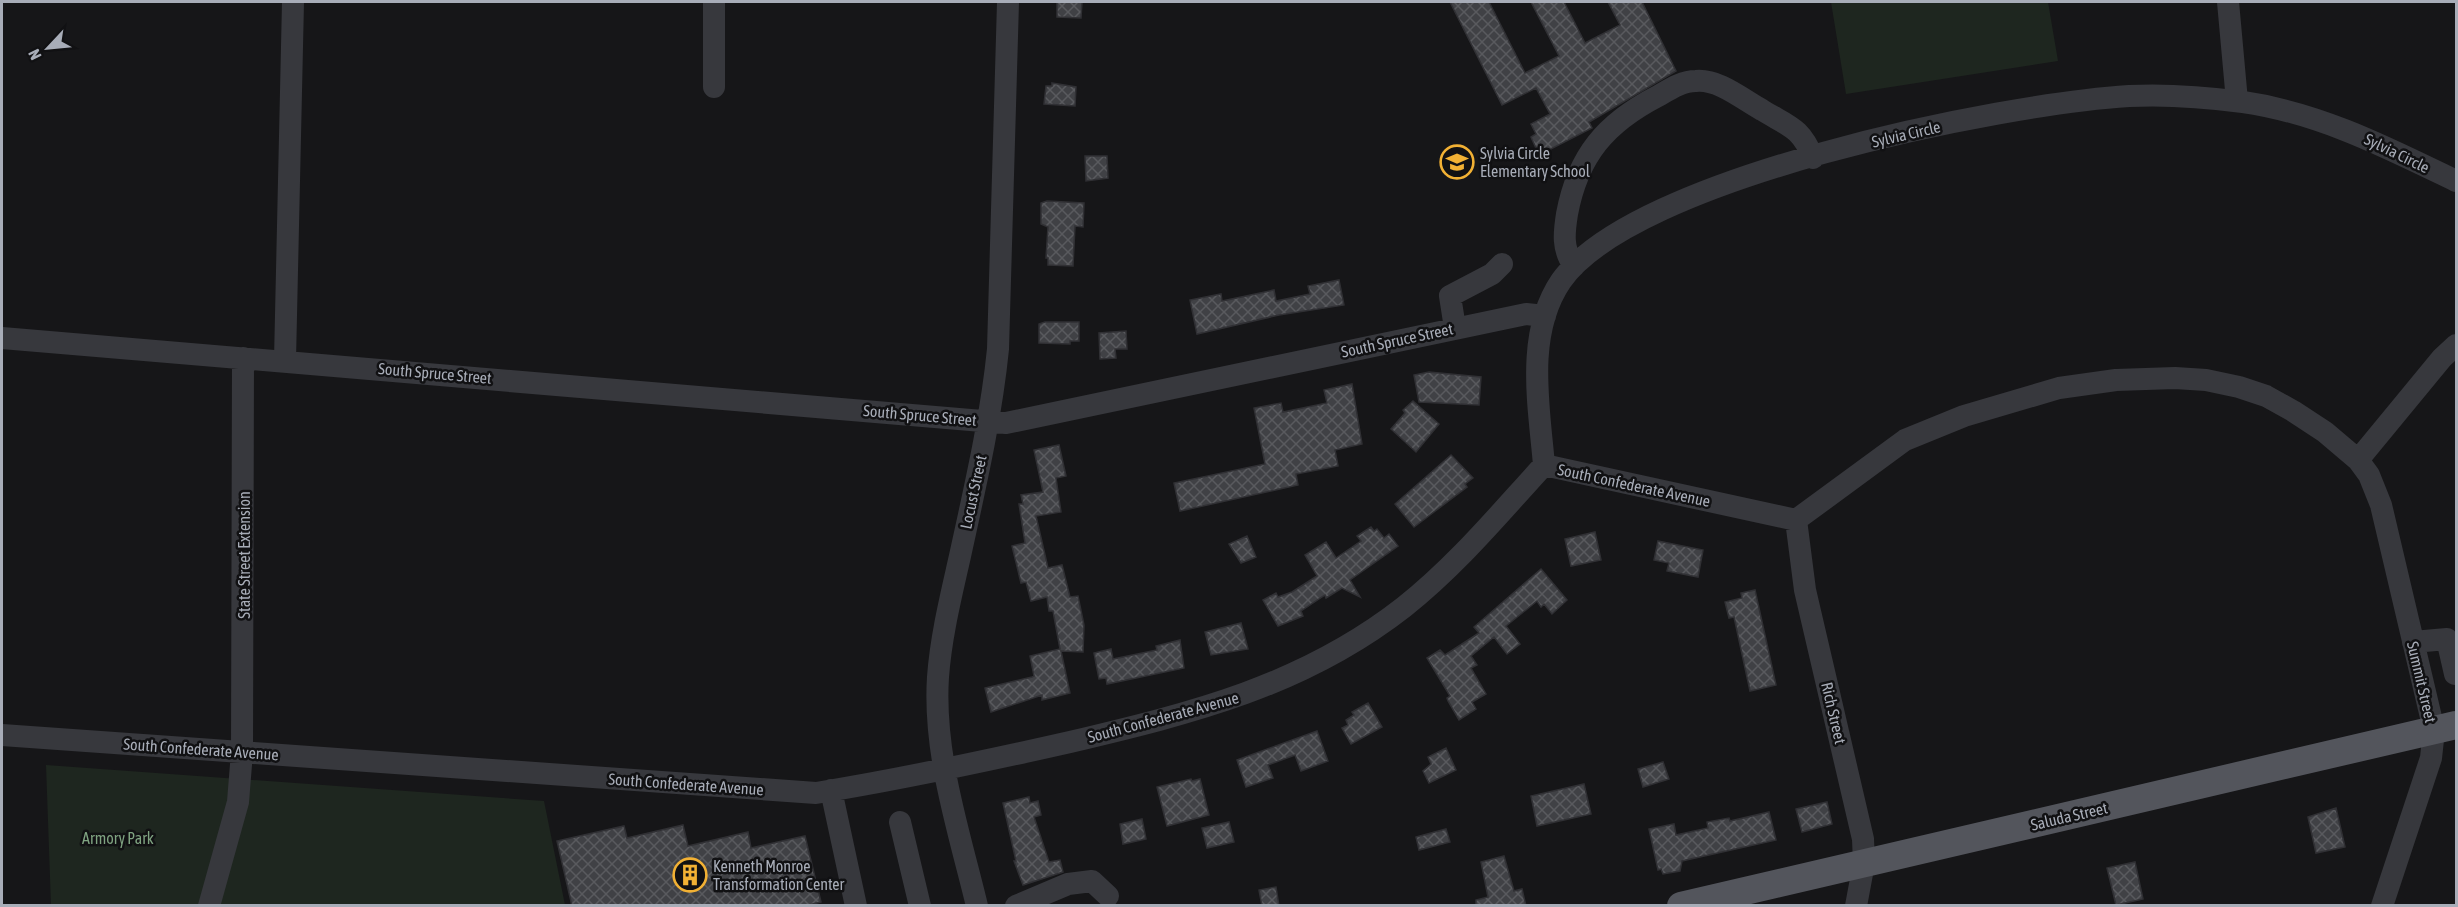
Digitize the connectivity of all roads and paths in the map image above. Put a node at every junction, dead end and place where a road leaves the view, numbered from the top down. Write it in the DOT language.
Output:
graph roads {
  1 [pos="293,2"];
  2 [pos="714,2"];
  3 [pos="1008,2"];
  4 [pos="2228,2"];
  5 [pos="714,87"];
  6 [pos="2237,101"];
  7 [pos="1813,158"];
  8 [pos="2457,181"];
  9 [pos="1503,264"];
  10 [pos="1574,266"];
  11 [pos="1545,316"];
  12 [pos="1455,328"];
  13 [pos="2,338"];
  14 [pos="2457,345"];
  15 [pos="243,358"];
  16 [pos="285,360"];
  17 [pos="988,421"];
  18 [pos="2358,460"];
  19 [pos="1544,465"];
  20 [pos="1796,520"];
  21 [pos="2413,642"];
  22 [pos="2456,674"];
  23 [pos="2422,680"];
  24 [pos="2445,728"];
  25 [pos="2,735"];
  26 [pos="242,752"];
  27 [pos="944,771"];
  28 [pos="831,790"];
  29 [pos="900,822"];
  30 [pos="1864,863"];
  31 [pos="1108,896"];
  32 [pos="970,904"];
  33 [pos="1024,904"];
  34 [pos="209,906"];
  35 [pos="856,906"];
  36 [pos="920,906"];
  37 [pos="1682,906"];
  38 [pos="1856,906"];
  39 [pos="2382,906"];
  1 -- 16 [label="street"];
  2 -- 5 [label="street"];
  3 -- 17 [label="street, Locust Street"];
  4 -- 6 [label="street"];
  6 -- 7 [label="street, Sylvia Circle"];
  6 -- 8 [label="street, Sylvia Circle"];
  7 -- 10 [label="street, Sylvia Circle"];
  7 -- 10 [label="street"];
  9 -- 12 [label="street"];
  10 -- 11 [label="street, Sylvia Circle"];
  11 -- 12 [label="street, South Spruce Street"];
  11 -- 19 [label="street, Sylvia Circle"];
  12 -- 17 [label="street, South Spruce Street"];
  13 -- 15 [label="street"];
  14 -- 18 [label="street"];
  15 -- 16 [label="street, South Spruce Street"];
  15 -- 26 [label="street, State Street Extension"];
  16 -- 17 [label="street, South Spruce Street"];
  17 -- 27 [label="street, Locust Street"];
  18 -- 20 [label="street"];
  18 -- 21 [label="street, Summit Street"];
  19 -- 20 [label="street, South Confederate Avenue"];
  19 -- 27 [label="street, South Confederate Avenue"];
  20 -- 30 [label="street, Rich Street"];
  21 -- 22 [label="street"];
  21 -- 23 [label="street, Summit Street"];
  22 -- 23 [label="street"];
  23 -- 24 [label="street, Summit Street"];
  24 -- 30 [label="main road, Saluda Street"];
  24 -- 39 [label="street, Summit Street"];
  25 -- 26 [label="street, South Confederate Avenue"];
  26 -- 28 [label="street, South Confederate Avenue"];
  26 -- 34 [label="street, State Street Extension"];
  27 -- 28 [label="street, South Confederate Avenue"];
  27 -- 32 [label="street, Locust Street"];
  28 -- 35 [label="street"];
  29 -- 36 [label="street"];
  30 -- 37 [label="main road, Saluda Street"];
  30 -- 38 [label="street, Rich Street"];
  31 -- 33 [label="street"];
}
